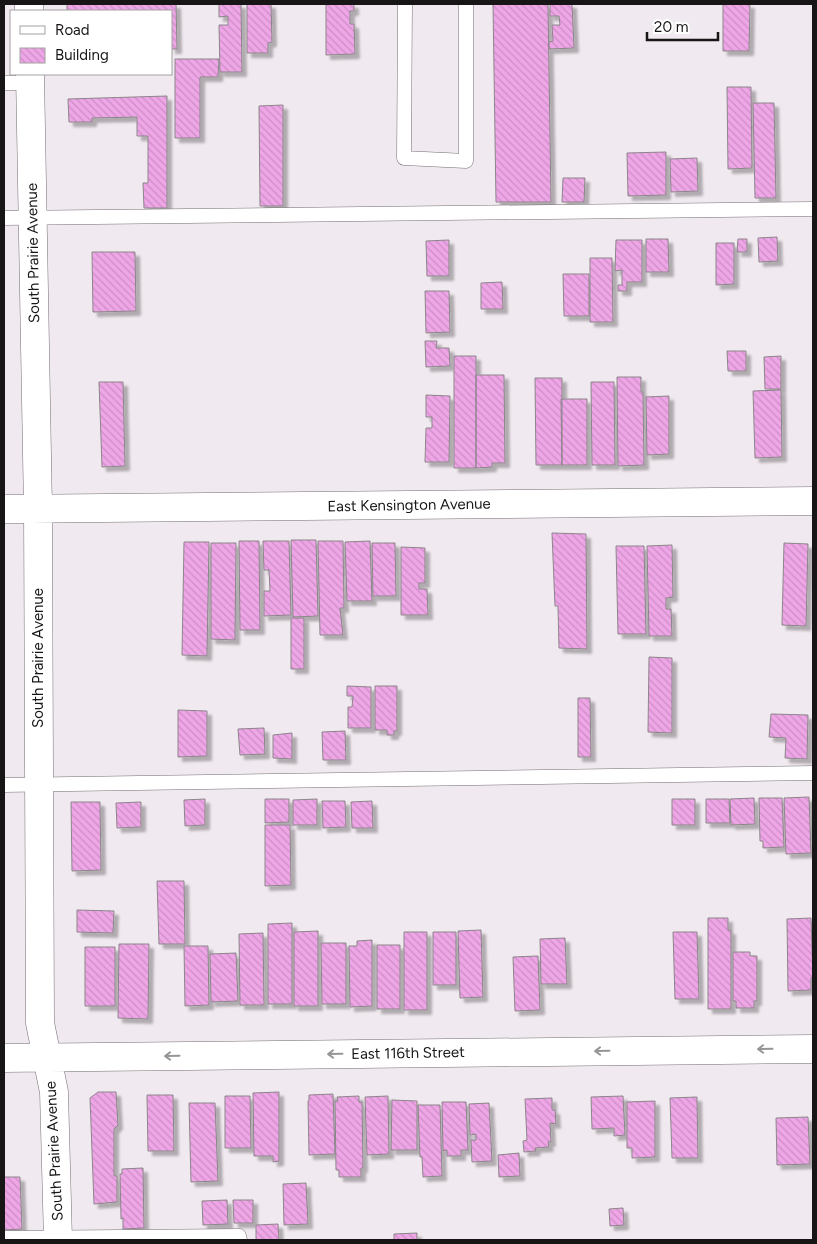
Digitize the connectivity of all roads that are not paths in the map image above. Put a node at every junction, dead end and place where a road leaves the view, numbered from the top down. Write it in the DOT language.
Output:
graph roads {
  1 [pos="405,4"];
  2 [pos="466,4"];
  3 [pos="30,78"];
  4 [pos="4,83"];
  5 [pos="813,209"];
  6 [pos="4,218"];
  7 [pos="32,218"];
  8 [pos="813,501"];
  9 [pos="4,509"];
  10 [pos="38,509"];
  11 [pos="813,773"];
  12 [pos="39,784"];
  13 [pos="4,785"];
  14 [pos="813,1049"];
  15 [pos="4,1058"];
  16 [pos="47,1058"];
  17 [pos="4,1238"];
  18 [pos="58,1239"];
  19 [pos="240,1240"];
  1 -- 2 [label="lane"];
  3 -- 4 [label="lane"];
  3 -- 7 [label="street, South Prairie Avenue"];
  5 -- 7 [label="lane"];
  6 -- 7 [label="lane"];
  7 -- 10 [label="street, South Prairie Avenue"];
  8 -- 10 [label="street, East Kensington Avenue"];
  9 -- 10 [label="street, East Kensington Avenue"];
  10 -- 12 [label="street, South Prairie Avenue"];
  11 -- 12 [label="lane"];
  12 -- 13 [label="lane"];
  12 -- 16 [label="street, South Prairie Avenue"];
  14 -- 16 [label="street, East 116th Street, one-way"];
  15 -- 16 [label="street, East 116th Street"];
  16 -- 18 [label="street, South Prairie Avenue"];
  17 -- 18 [label="lane"];
  18 -- 19 [label="lane"];
}
